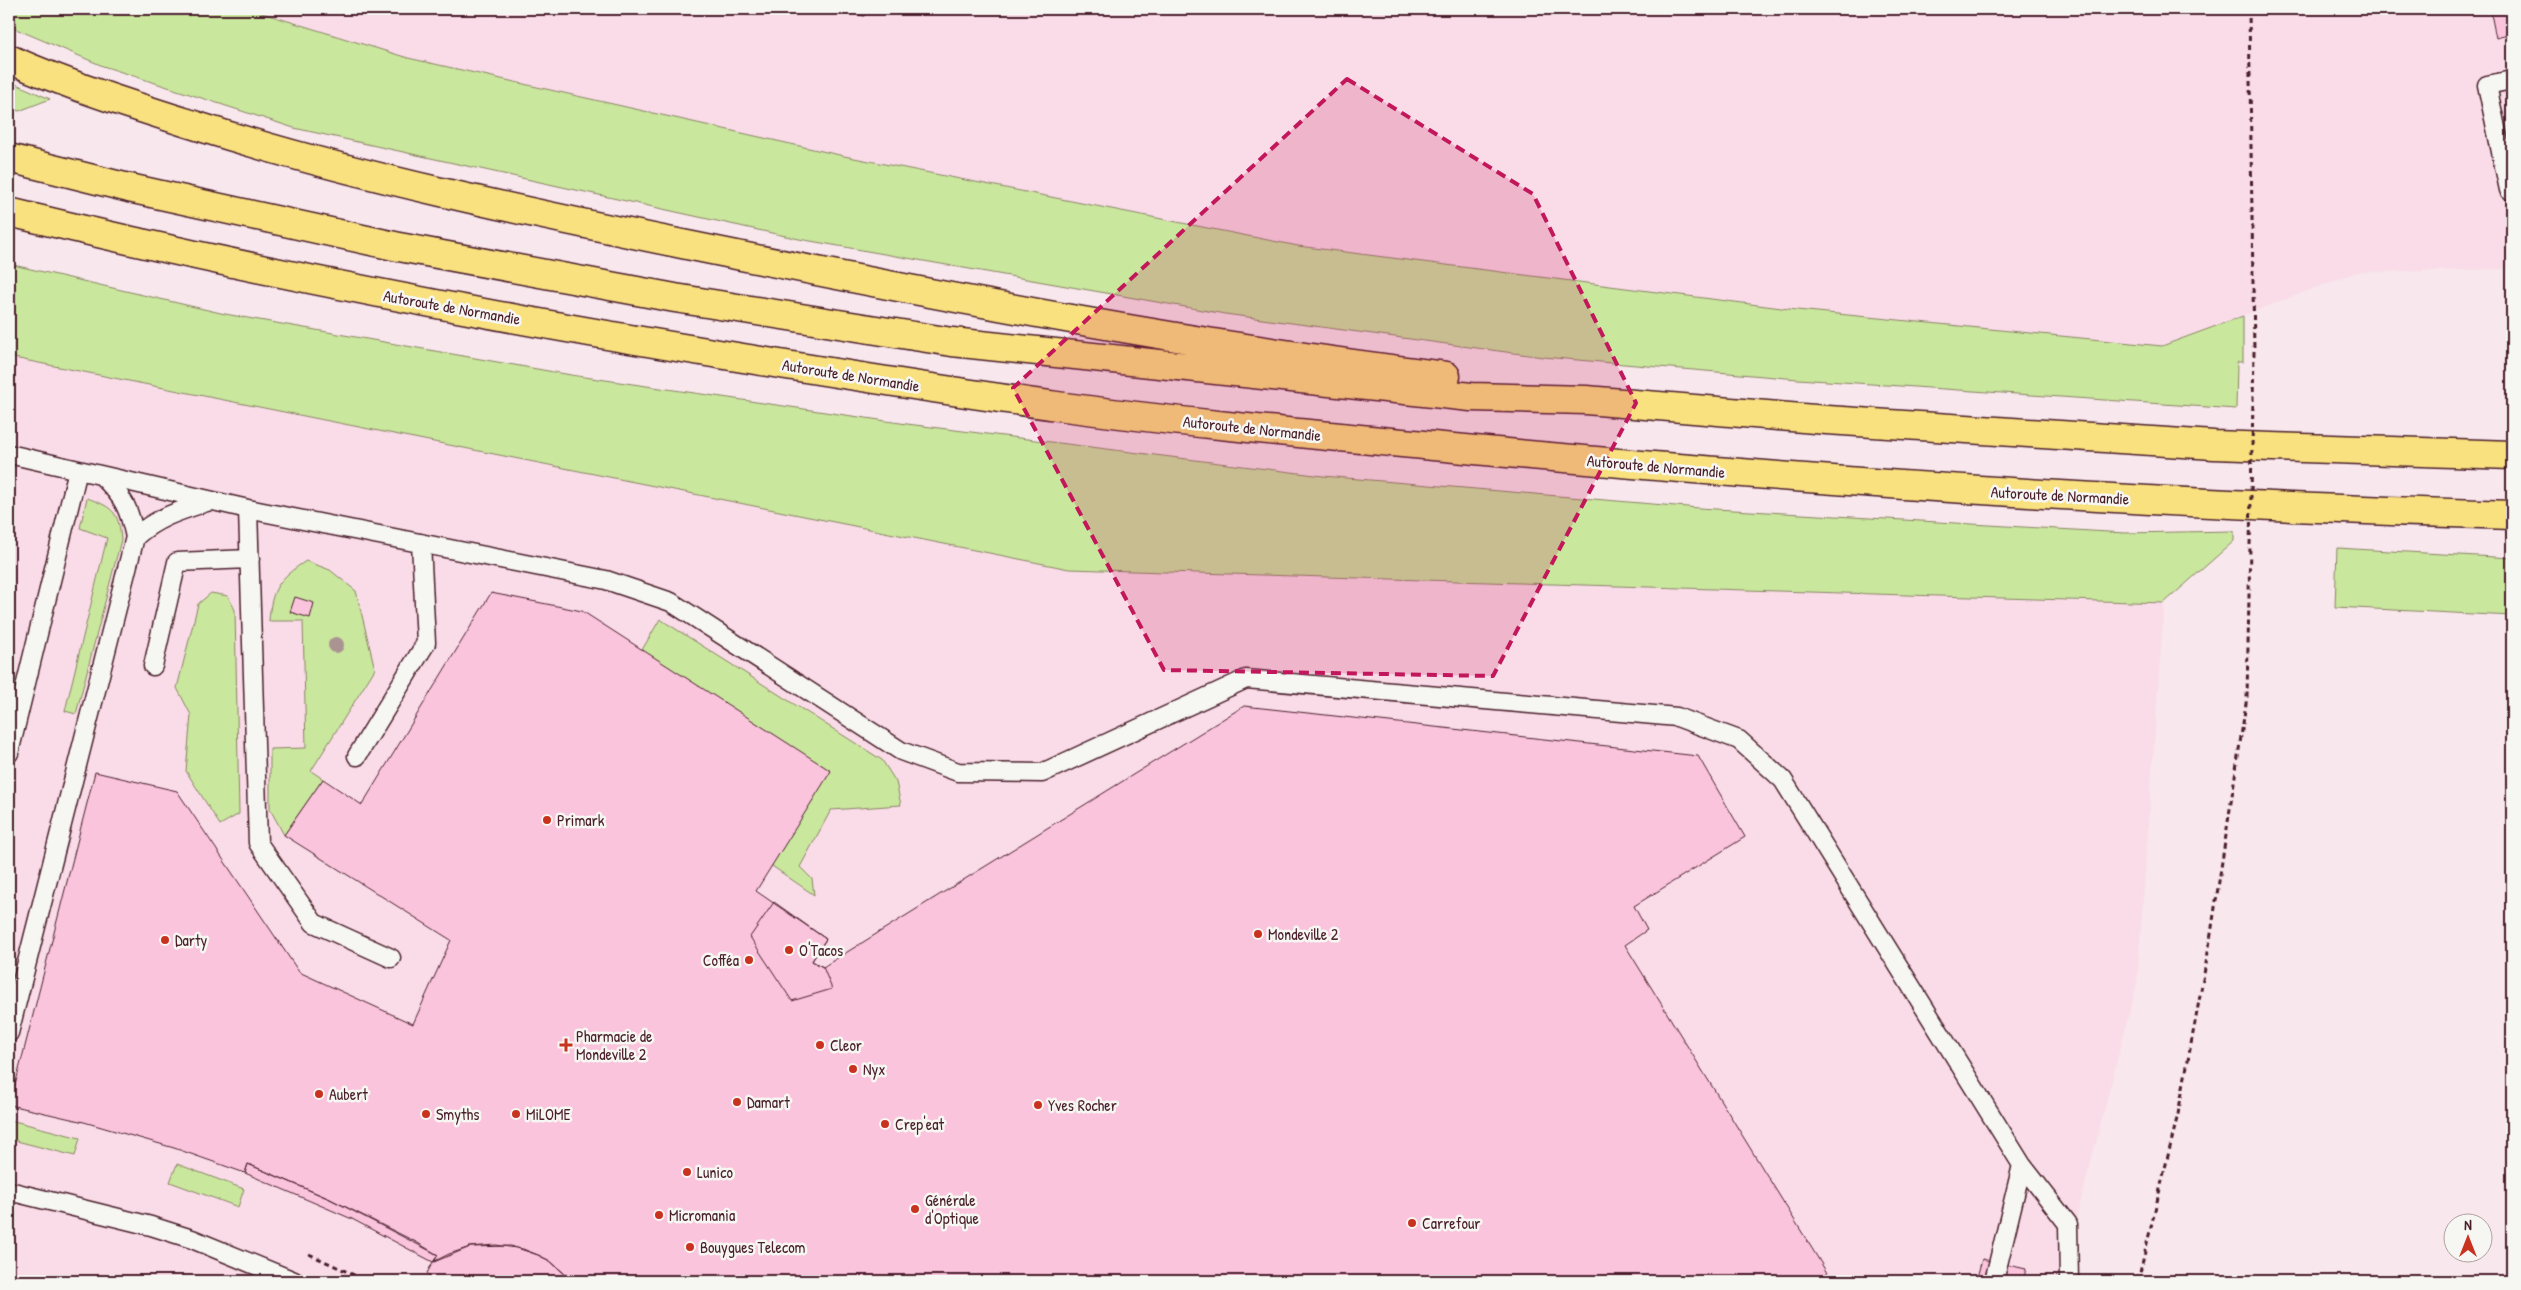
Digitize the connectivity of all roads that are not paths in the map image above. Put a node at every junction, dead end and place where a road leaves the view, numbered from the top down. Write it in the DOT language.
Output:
graph roads {
  1 [pos="9,59"];
  2 [pos="2512,80"];
  3 [pos="9,158"];
  4 [pos="2512,189"];
  5 [pos="9,212"];
  6 [pos="1586,400"];
  7 [pos="9,454"];
  8 [pos="2512,455"];
  9 [pos="78,470"];
  10 [pos="103,477"];
  11 [pos="212,501"];
  12 [pos="248,509"];
  13 [pos="2512,515"];
  14 [pos="135,537"];
  15 [pos="421,543"];
  16 [pos="250,559"];
  17 [pos="152,666"];
  18 [pos="9,753"];
  19 [pos="357,756"];
  20 [pos="391,958"];
  21 [pos="9,1033"];
  22 [pos="2022,1165"];
  23 [pos="9,1190"];
  24 [pos="294,1281"];
  25 [pos="1994,1281"];
  26 [pos="2069,1281"];
  1 -- 6 [label="highway"];
  2 -- 4 [label="lane"];
  3 -- 6 [label="highway"];
  5 -- 13 [label="highway, Autoroute de Normandie"];
  6 -- 8 [label="highway"];
  7 -- 9 [label="lane"];
  9 -- 10 [label="lane"];
  9 -- 18 [label="lane"];
  10 -- 11 [label="lane"];
  10 -- 14 [label="lane"];
  11 -- 12 [label="lane"];
  11 -- 14 [label="lane"];
  12 -- 15 [label="lane"];
  12 -- 16 [label="lane"];
  14 -- 21 [label="lane"];
  15 -- 19 [label="lane"];
  15 -- 22 [label="lane"];
  16 -- 17 [label="lane"];
  16 -- 20 [label="lane"];
  22 -- 25 [label="lane"];
  22 -- 26 [label="lane"];
  23 -- 24 [label="lane"];
}
